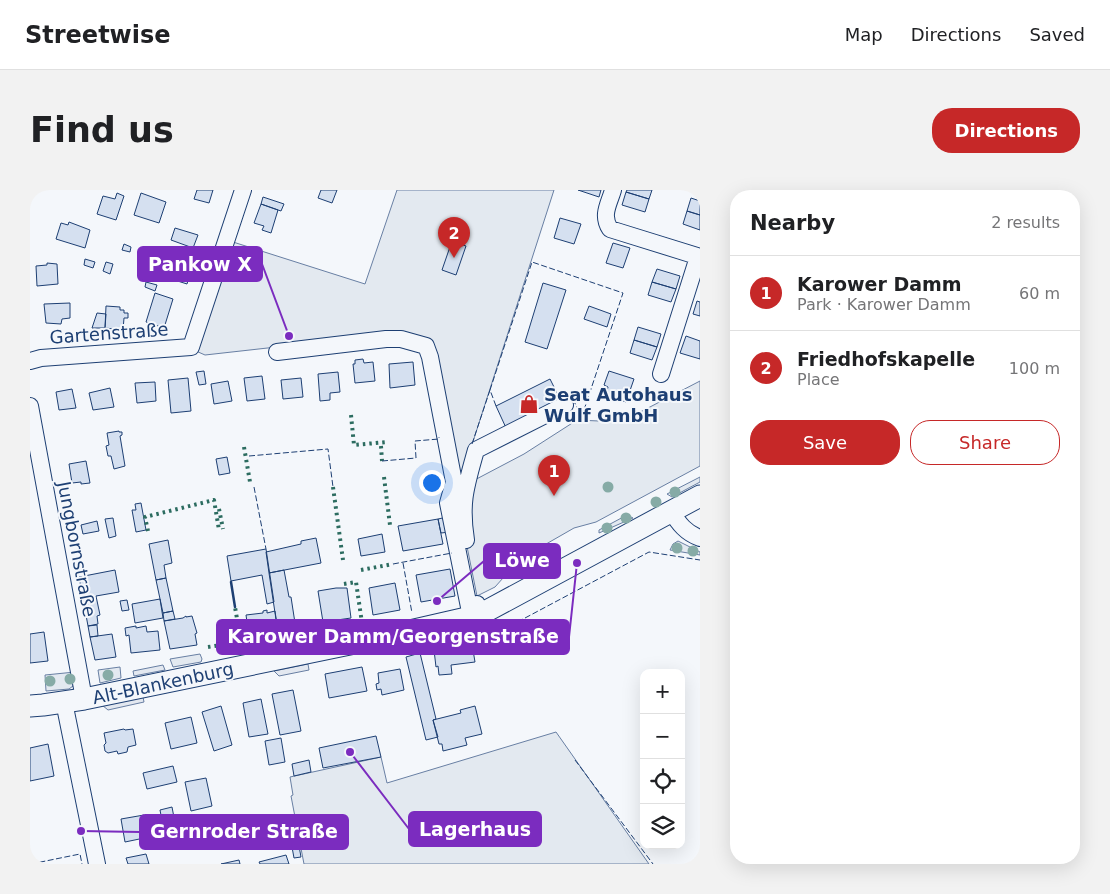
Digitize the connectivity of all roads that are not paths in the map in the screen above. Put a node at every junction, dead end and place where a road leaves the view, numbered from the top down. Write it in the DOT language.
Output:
graph roads {
  1 [pos="243,190"];
  2 [pos="613,190"];
  3 [pos="699,257"];
  4 [pos="277,352"];
  5 [pos="30,360"];
  6 [pos="661,374"];
  7 [pos="566,405"];
  8 [pos="30,406"];
  9 [pos="700,496"];
  10 [pos="671,511"];
  11 [pos="700,538"];
  12 [pos="476,616"];
  13 [pos="492,637"];
  14 [pos="74,701"];
  15 [pos="30,706"];
  16 [pos="97,864"];
  1 -- 5 [label="street, Gartenstraße"];
  2 -- 3 [label="street"];
  3 -- 6 [label="street"];
  4 -- 12 [label="street"];
  7 -- 12 [label="street"];
  8 -- 14 [label="street, Jungbornstraße"];
  9 -- 10 [label="main road, Alt-Blankenburg"];
  10 -- 11 [label="street"];
  10 -- 12 [label="main road, Alt-Blankenburg"];
  12 -- 13 [label="street"];
  12 -- 14 [label="main road, Alt-Blankenburg"];
  14 -- 15 [label="main road, Alt-Blankenburg"];
  14 -- 16 [label="street, Jungbornstraße"];
}
